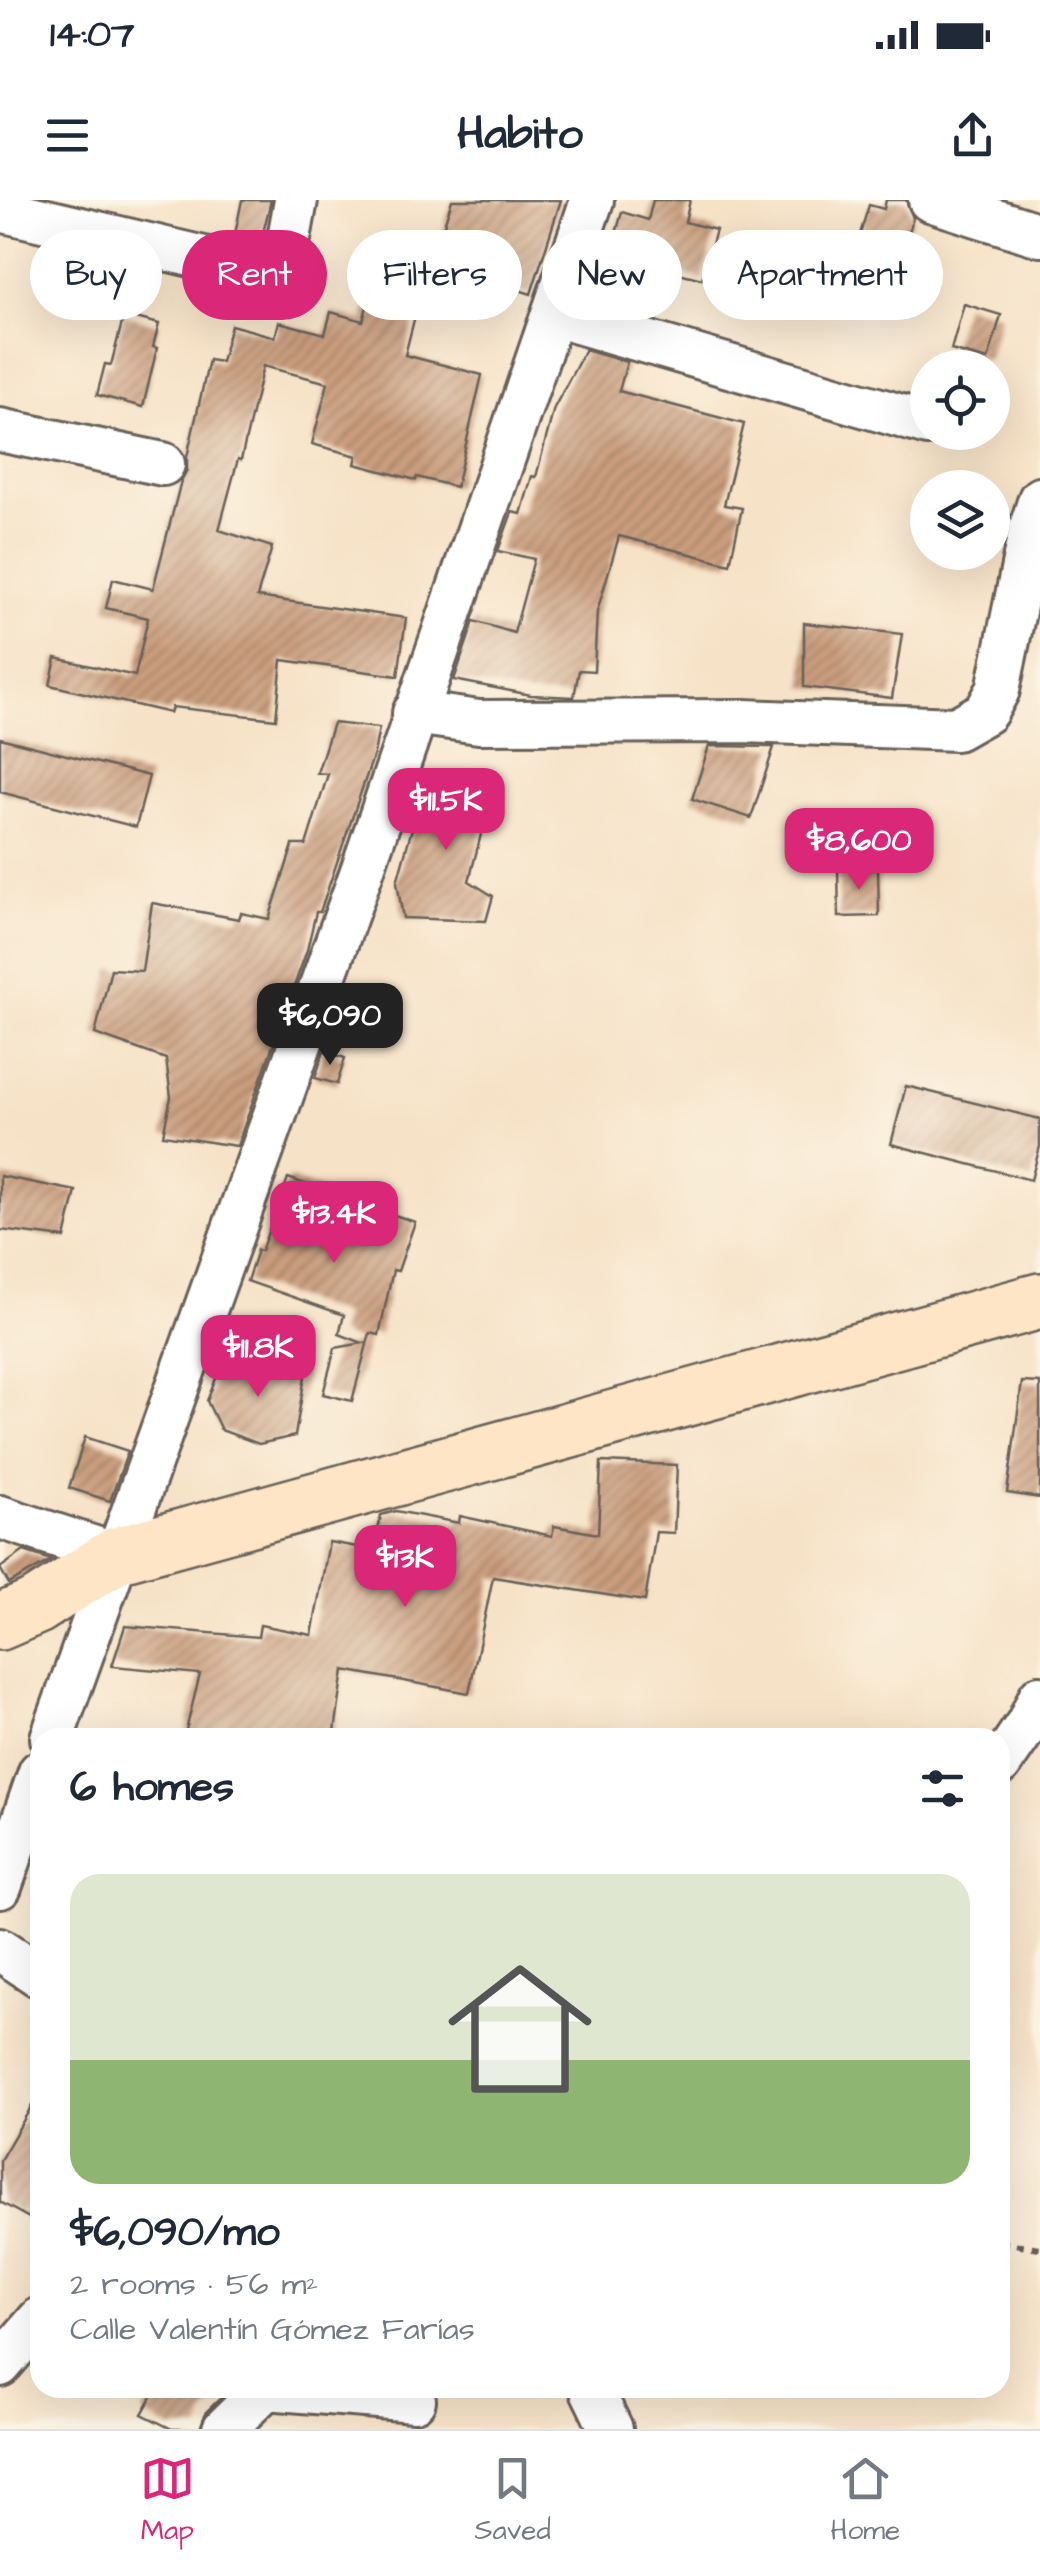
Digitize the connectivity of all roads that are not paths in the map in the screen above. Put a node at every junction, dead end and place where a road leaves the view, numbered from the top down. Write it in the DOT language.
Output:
graph roads {
  1 [pos="296,200"];
  2 [pos="592,200"];
  3 [pos="930,200"];
  4 [pos="0,210"];
  5 [pos="582,230"];
  6 [pos="1040,235"];
  7 [pos="552,320"];
  8 [pos="571,320"];
  9 [pos="910,419"];
  10 [pos="0,430"];
  11 [pos="164,464"];
  12 [pos="1040,499"];
  13 [pos="414,713"];
  14 [pos="1040,1301"];
  15 [pos="0,1518"];
  16 [pos="116,1555"];
  17 [pos="0,1622"];
  18 [pos="1034,1710"];
  19 [pos="55,1728"];
  20 [pos="1010,1748"];
  21 [pos="30,1801"];
  22 [pos="0,1887"];
  23 [pos="0,1948"];
  24 [pos="30,1969"];
  25 [pos="30,2331"];
  26 [pos="0,2365"];
  27 [pos="256,2398"];
  28 [pos="352,2398"];
  29 [pos="596,2398"];
  30 [pos="412,2405"];
  31 [pos="224,2429"];
  32 [pos="611,2429"];
  1 -- 4 [label="street"];
  2 -- 5 [label="street"];
  3 -- 6 [label="street"];
  7 -- 13 [label="street"];
  8 -- 9 [label="street"];
  10 -- 11 [label="street"];
  12 -- 13 [label="street"];
  13 -- 16 [label="street"];
  14 -- 16 [label="main road"];
  15 -- 16 [label="street"];
  16 -- 17 [label="main road"];
  16 -- 19 [label="street"];
  18 -- 20 [label="street"];
  21 -- 22 [label="street"];
  23 -- 24 [label="street"];
  25 -- 26 [label="street"];
  27 -- 31 [label="street"];
  28 -- 30 [label="street"];
  29 -- 32 [label="street"];
}
